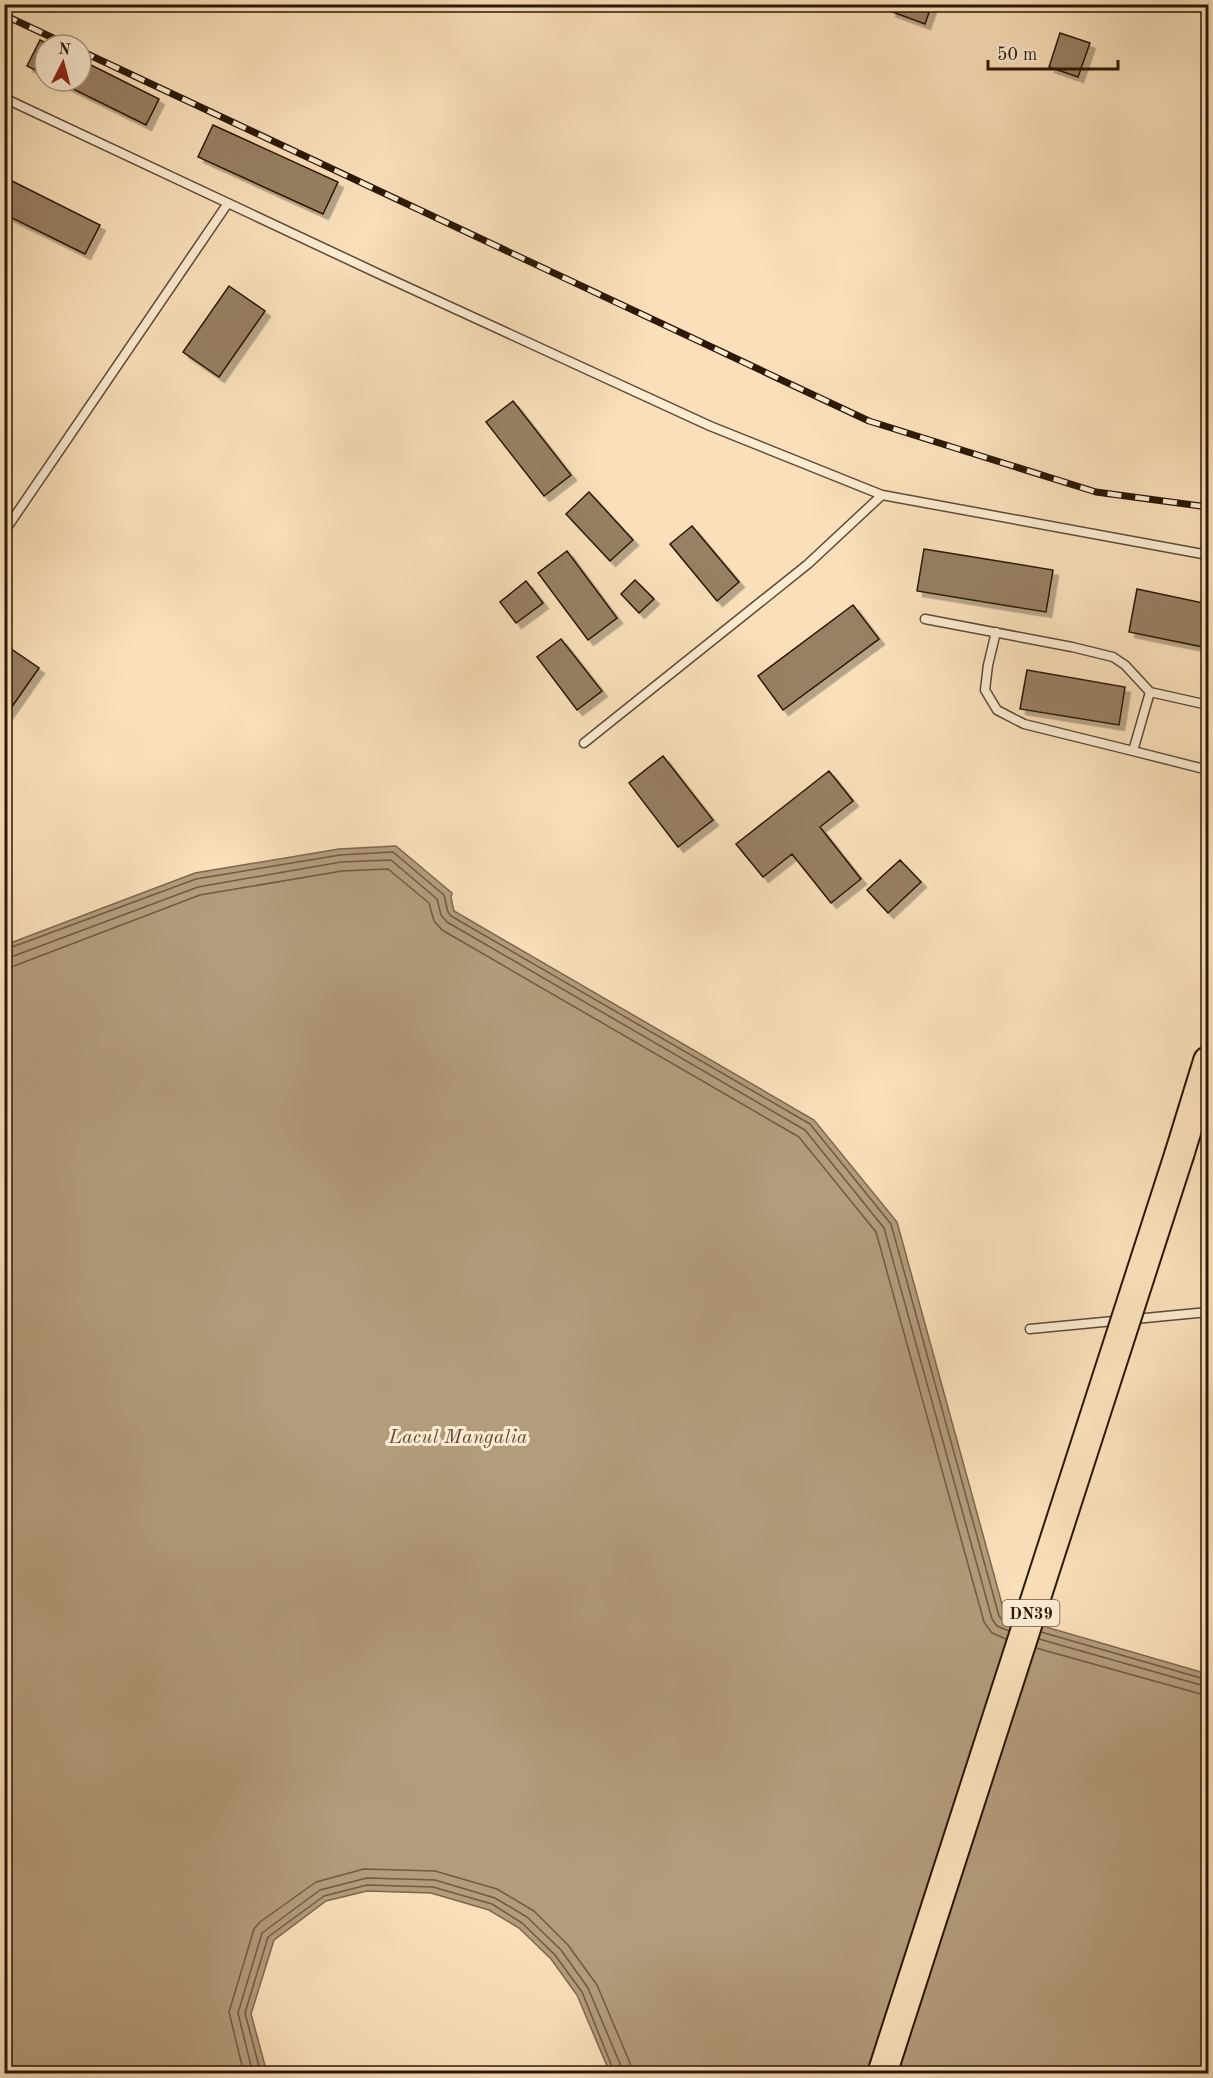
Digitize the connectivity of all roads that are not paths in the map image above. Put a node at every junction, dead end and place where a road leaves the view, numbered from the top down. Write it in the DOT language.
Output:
graph roads {
  1 [pos="4,98"];
  2 [pos="228,203"];
  3 [pos="882,495"];
  4 [pos="4,532"];
  5 [pos="1209,555"];
  6 [pos="925,619"];
  7 [pos="996,632"];
  8 [pos="1150,692"];
  9 [pos="1209,705"];
  10 [pos="584,743"];
  11 [pos="1133,751"];
  12 [pos="1209,770"];
  13 [pos="1209,1061"];
  14 [pos="1209,1312"];
  15 [pos="1030,1329"];
  16 [pos="882,2073"];
  1 -- 2 [label="lane"];
  2 -- 3 [label="lane"];
  2 -- 4 [label="lane"];
  3 -- 5 [label="lane"];
  3 -- 10 [label="lane"];
  6 -- 7 [label="lane"];
  7 -- 8 [label="lane"];
  7 -- 11 [label="lane"];
  8 -- 9 [label="lane"];
  8 -- 11 [label="lane"];
  11 -- 12 [label="lane"];
  13 -- 16 [label="highway, DN39, bridge"];
  14 -- 15 [label="lane"];
}
